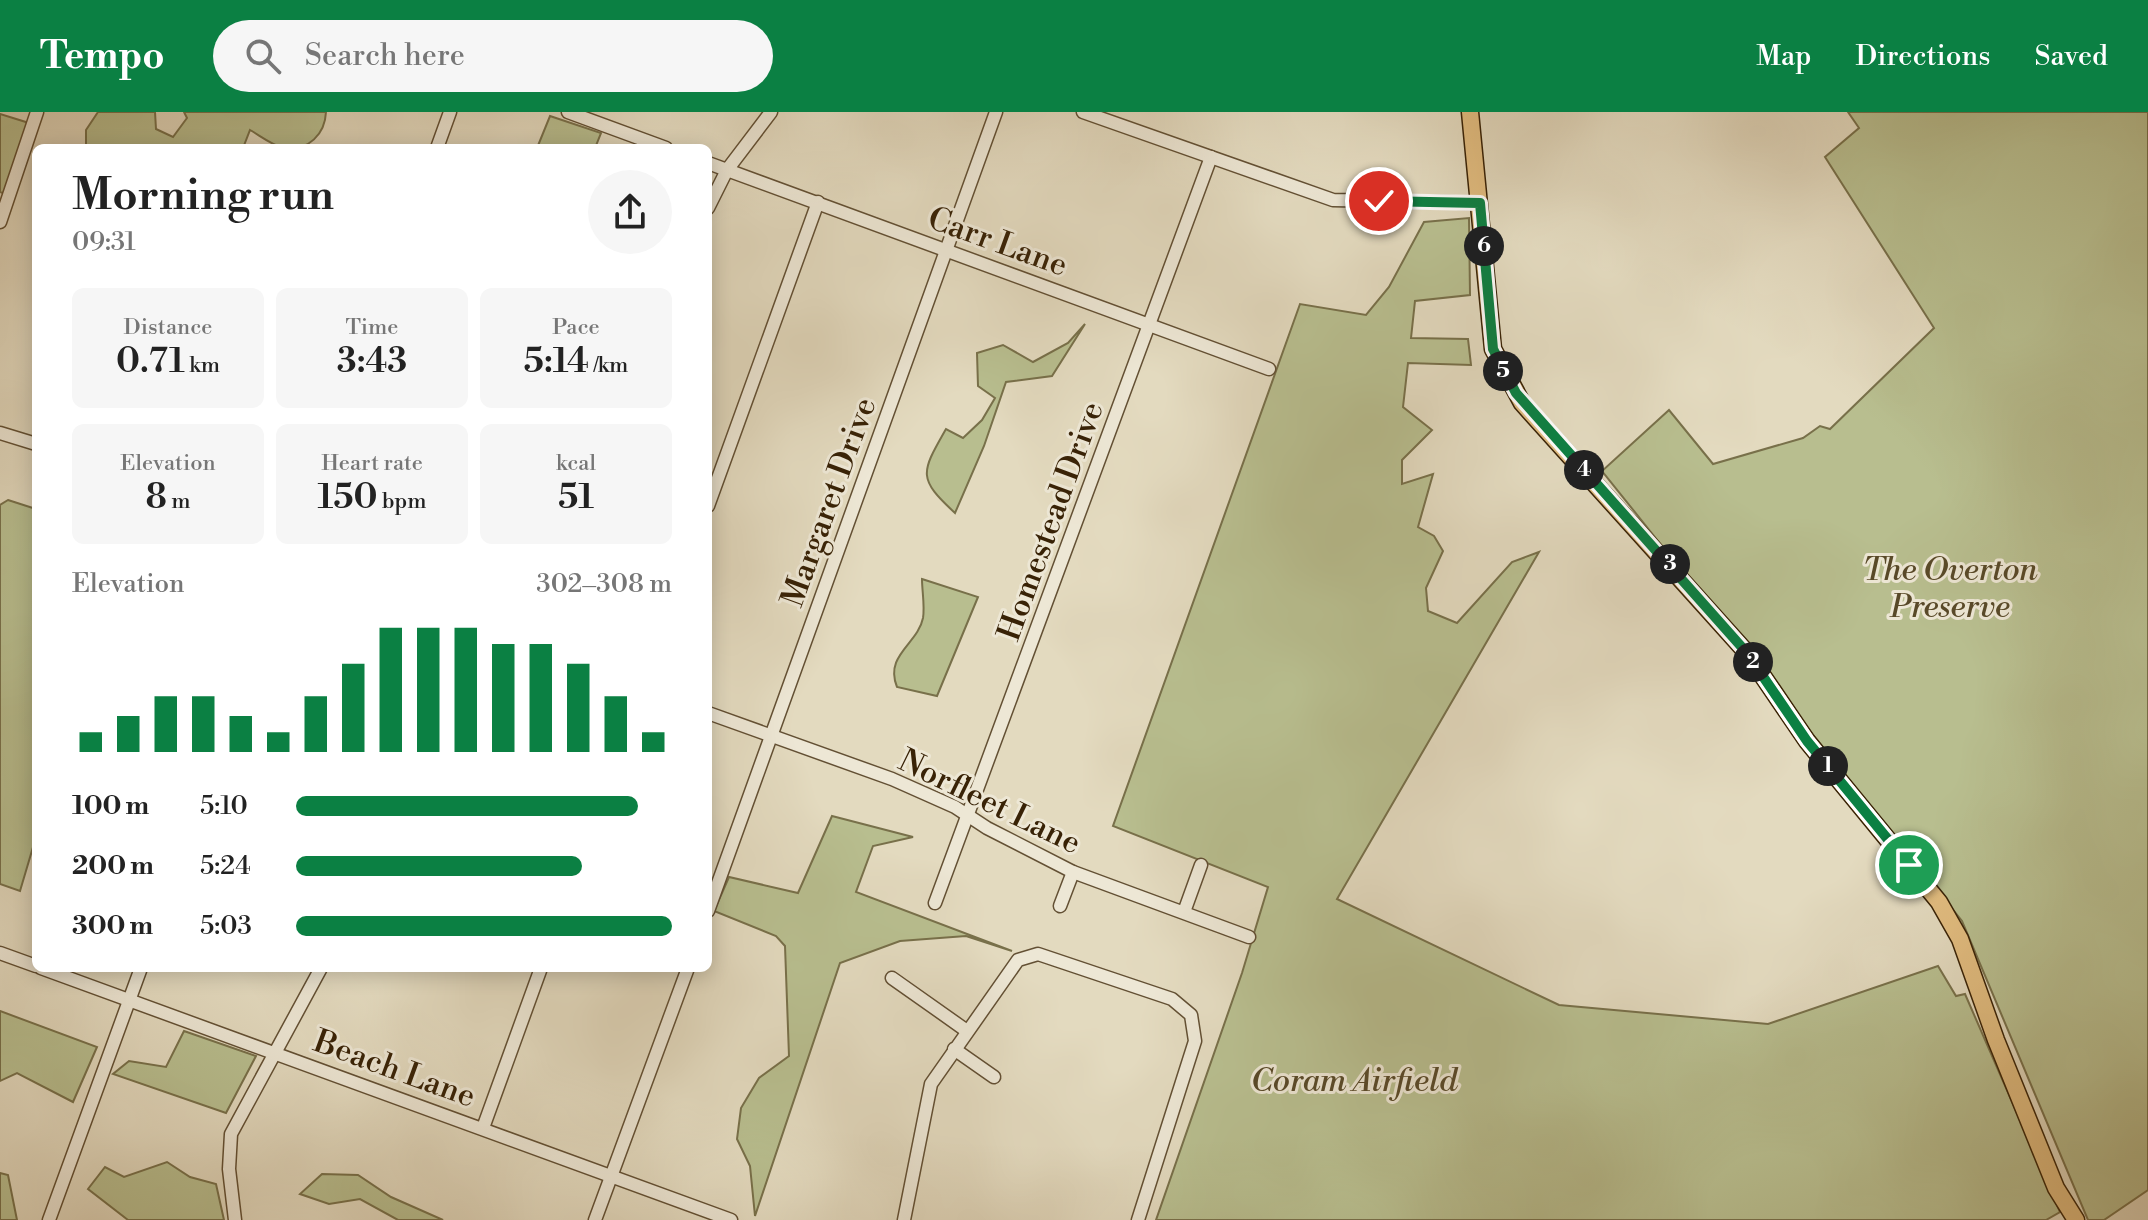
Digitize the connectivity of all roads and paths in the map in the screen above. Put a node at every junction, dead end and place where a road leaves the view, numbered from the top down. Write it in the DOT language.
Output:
graph roads {
  1 [pos="37,112"];
  2 [pos="450,112"];
  3 [pos="568,112"];
  4 [pos="771,112"];
  5 [pos="996,112"];
  6 [pos="1083,112"];
  7 [pos="1470,112"];
  8 [pos="438,144"];
  9 [pos="655,144"];
  10 [pos="1211,157"];
  11 [pos="712,164"];
  12 [pos="727,170"];
  13 [pos="712,200"];
  14 [pos="818,202"];
  15 [pos="1480,203"];
  16 [pos="0,222"];
  17 [pos="947,251"];
  18 [pos="1149,324"];
  19 [pos="1269,369"];
  20 [pos="0,433"];
  21 [pos="32,443"];
  22 [pos="712,495"];
  23 [pos="712,714"];
  24 [pos="770,736"];
  25 [pos="970,815"];
  26 [pos="1201,865"];
  27 [pos="1073,872"];
  28 [pos="712,900"];
  29 [pos="935,903"];
  30 [pos="1060,906"];
  31 [pos="1184,912"];
  32 [pos="1249,937"];
  33 [pos="0,953"];
  34 [pos="32,964"];
  35 [pos="53,972"];
  36 [pos="140,972"];
  37 [pos="319,972"];
  38 [pos="540,972"];
  39 [pos="686,972"];
  40 [pos="892,978"];
  41 [pos="129,1000"];
  42 [pos="967,1031"];
  43 [pos="954,1049"];
  44 [pos="275,1051"];
  45 [pos="994,1077"];
  46 [pos="483,1128"];
  47 [pos="610,1176"];
  48 [pos="49,1220"];
  49 [pos="235,1220"];
  50 [pos="595,1220"];
  51 [pos="731,1220"];
  52 [pos="904,1220"];
  53 [pos="1138,1220"];
  54 [pos="2076,1220"];
  1 -- 16 [label="street"];
  2 -- 8 [label="street"];
  3 -- 9 [label="street"];
  4 -- 12 [label="street"];
  5 -- 17 [label="street, Margaret Drive"];
  6 -- 10 [label="street"];
  7 -- 15 [label="main road"];
  10 -- 15 [label="street"];
  10 -- 18 [label="street, Homestead Drive"];
  11 -- 12 [label="street, Carr Lane"];
  12 -- 13 [label="street"];
  12 -- 14 [label="street, Carr Lane"];
  14 -- 17 [label="street, Carr Lane"];
  14 -- 22 [label="street"];
  15 -- 54 [label="main road"];
  17 -- 18 [label="street, Carr Lane"];
  17 -- 24 [label="street, Margaret Drive"];
  18 -- 19 [label="street, Carr Lane"];
  18 -- 25 [label="street, Homestead Drive"];
  20 -- 21 [label="street"];
  23 -- 24 [label="street, Norfleet Lane"];
  24 -- 25 [label="street, Norfleet Lane"];
  24 -- 28 [label="street, Margaret Drive"];
  25 -- 27 [label="street, Norfleet Lane"];
  25 -- 29 [label="street, Homestead Drive"];
  26 -- 31 [label="street"];
  27 -- 30 [label="street"];
  27 -- 31 [label="street, Norfleet Lane"];
  31 -- 32 [label="street, Norfleet Lane"];
  33 -- 34 [label="street, Beach Lane"];
  35 -- 41 [label="street, Beach Lane"];
  36 -- 41 [label="street"];
  37 -- 44 [label="street"];
  38 -- 46 [label="street"];
  39 -- 47 [label="street"];
  40 -- 42 [label="street"];
  41 -- 44 [label="street, Beach Lane"];
  41 -- 48 [label="street"];
  42 -- 43 [label="street"];
  42 -- 53 [label="street"];
  43 -- 45 [label="street"];
  43 -- 52 [label="street"];
  44 -- 46 [label="street, Beach Lane"];
  44 -- 49 [label="street"];
  46 -- 47 [label="street, Beach Lane"];
  47 -- 50 [label="street"];
  47 -- 51 [label="street, Beach Lane"];
}
